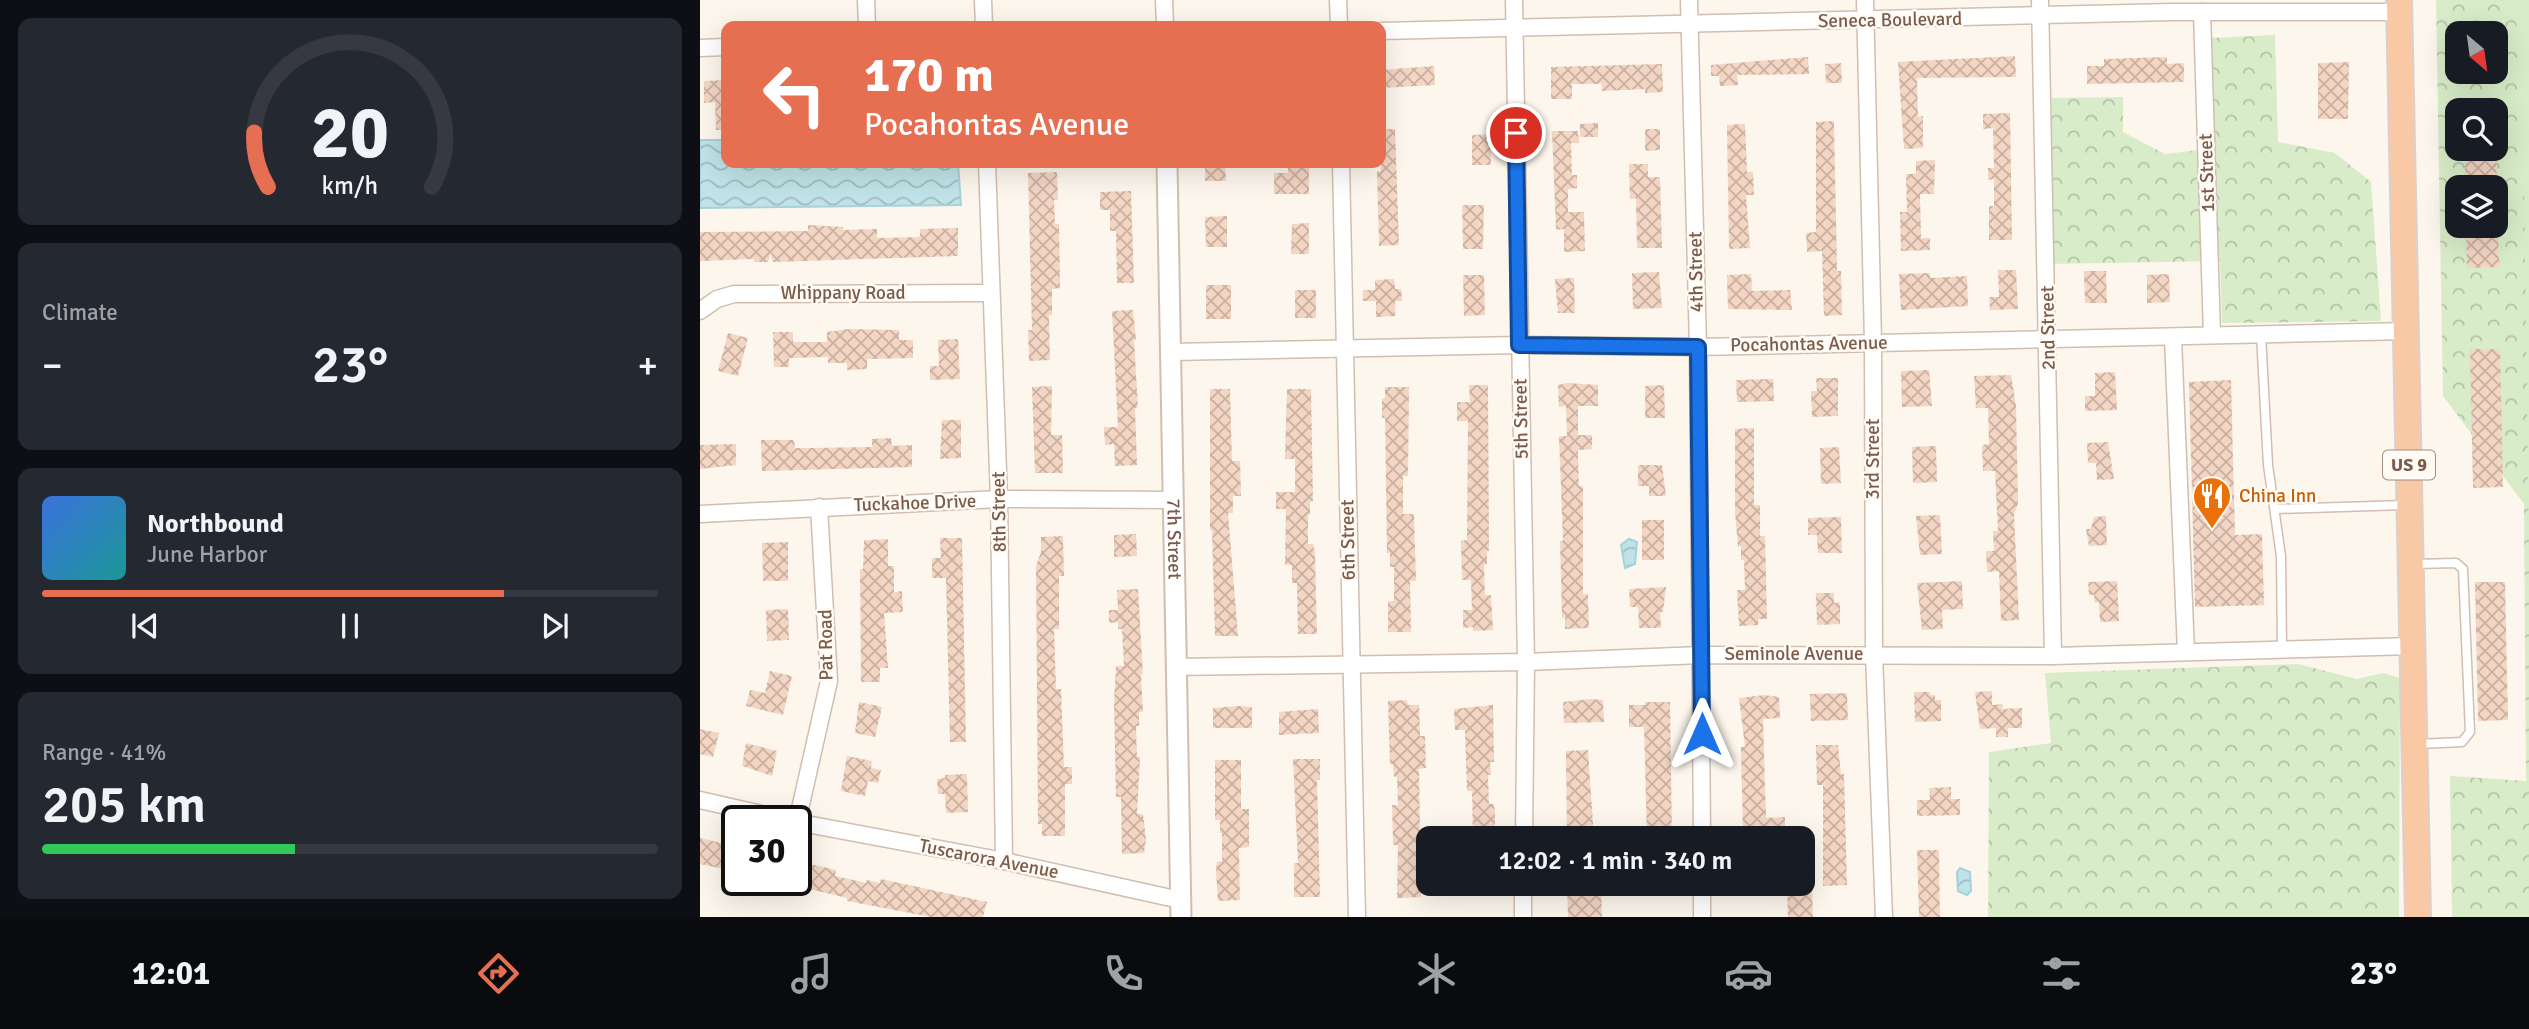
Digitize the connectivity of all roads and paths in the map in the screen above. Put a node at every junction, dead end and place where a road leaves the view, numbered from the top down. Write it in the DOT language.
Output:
graph roads {
  1 [pos="866,0"];
  2 [pos="983,0"];
  3 [pos="1164,0"];
  4 [pos="1338,0"];
  5 [pos="1514,0"];
  6 [pos="1689,0"];
  7 [pos="1865,0"];
  8 [pos="2172,6"];
  9 [pos="2288,6"];
  10 [pos="2399,6"];
  11 [pos="2039,8"];
  12 [pos="2202,12"];
  13 [pos="867,21"];
  14 [pos="984,21"];
  15 [pos="1165,21"];
  16 [pos="1339,21"];
  17 [pos="1866,22"];
  18 [pos="1690,23"];
  19 [pos="1515,27"];
  20 [pos="1386,31"];
  21 [pos="721,47"];
  22 [pos="700,48"];
  23 [pos="987,168"];
  24 [pos="1167,168"];
  25 [pos="1341,168"];
  26 [pos="990,293"];
  27 [pos="700,311"];
  28 [pos="2406,331"];
  29 [pos="2261,334"];
  30 [pos="2212,335"];
  31 [pos="2173,338"];
  32 [pos="2048,340"];
  33 [pos="1873,342"];
  34 [pos="1519,345"];
  35 [pos="1698,347"];
  36 [pos="1345,350"];
  37 [pos="1171,352"];
  38 [pos="999,499"];
  39 [pos="1173,500"];
  40 [pos="2410,505"];
  41 [pos="819,507"];
  42 [pos="2275,509"];
  43 [pos="700,514"];
  44 [pos="2412,564"];
  45 [pos="2413,646"];
  46 [pos="2282,650"];
  47 [pos="2186,652"];
  48 [pos="1874,654"];
  49 [pos="1702,655"];
  50 [pos="2053,656"];
  51 [pos="1526,662"];
  52 [pos="1350,665"];
  53 [pos="1175,667"];
  54 [pos="2415,744"];
  55 [pos="700,800"];
  56 [pos="722,805"];
  57 [pos="799,805"];
  58 [pos="812,825"];
  59 [pos="1524,826"];
  60 [pos="1702,826"];
  61 [pos="1004,861"];
  62 [pos="1523,896"];
  63 [pos="1702,896"];
  64 [pos="1180,909"];
  65 [pos="1357,917"];
  66 [pos="1523,917"];
  67 [pos="1702,917"];
  68 [pos="1884,917"];
  69 [pos="2418,917"];
  1 -- 13 [label="street"];
  2 -- 14 [label="street"];
  3 -- 15 [label="street"];
  4 -- 16 [label="street"];
  5 -- 19 [label="street, 5th Street"];
  6 -- 18 [label="street, 4th Street"];
  7 -- 17 [label="street, 3rd Street"];
  8 -- 11 [label="street, Seneca Boulevard"];
  8 -- 12 [label="street, Seneca Boulevard"];
  9 -- 10 [label="street, Seneca Boulevard"];
  9 -- 12 [label="street, Seneca Boulevard"];
  10 -- 28 [label="highway, US 9"];
  11 -- 17 [label="street, Seneca Boulevard"];
  11 -- 32 [label="street, 2nd Street"];
  12 -- 30 [label="street, 1st Street"];
  17 -- 18 [label="street, Seneca Boulevard"];
  17 -- 33 [label="street, 3rd Street"];
  18 -- 19 [label="street, Seneca Boulevard"];
  18 -- 35 [label="street, 4th Street"];
  19 -- 20 [label="street, Seneca Boulevard"];
  19 -- 34 [label="street, 5th Street"];
  21 -- 22 [label="street"];
  23 -- 26 [label="street, 8th Street"];
  24 -- 37 [label="street, 7th Street"];
  25 -- 36 [label="street, 6th Street"];
  26 -- 27 [label="street, Whippany Road"];
  26 -- 38 [label="street, 8th Street"];
  28 -- 29 [label="street, Pocahontas Avenue"];
  28 -- 40 [label="highway, US 9"];
  29 -- 30 [label="street, Pocahontas Avenue"];
  29 -- 42 [label="lane"];
  30 -- 31 [label="street, Pocahontas Avenue"];
  31 -- 32 [label="street, Pocahontas Avenue"];
  31 -- 47 [label="street"];
  32 -- 33 [label="street, Pocahontas Avenue"];
  32 -- 50 [label="street, 2nd Street"];
  33 -- 35 [label="street, Pocahontas Avenue"];
  33 -- 48 [label="street, 3rd Street"];
  34 -- 35 [label="street, Pocahontas Avenue"];
  34 -- 36 [label="street, Pocahontas Avenue"];
  34 -- 51 [label="street, 5th Street"];
  35 -- 49 [label="street, 4th Street"];
  36 -- 37 [label="street, Pocahontas Avenue"];
  36 -- 52 [label="street, 6th Street"];
  37 -- 39 [label="street, 7th Street"];
  38 -- 39 [label="street, Tuckahoe Drive"];
  38 -- 41 [label="street, Tuckahoe Drive"];
  38 -- 61 [label="street, 8th Street"];
  39 -- 53 [label="street, 7th Street"];
  40 -- 42 [label="lane"];
  40 -- 44 [label="highway, US 9"];
  41 -- 43 [label="street, Tuckahoe Drive"];
  41 -- 57 [label="street, Pat Road"];
  42 -- 46 [label="lane"];
  44 -- 45 [label="highway, US 9"];
  44 -- 54 [label="lane"];
  45 -- 46 [label="street, Seminole Avenue"];
  45 -- 54 [label="highway, US 9"];
  46 -- 47 [label="street, Seminole Avenue"];
  47 -- 50 [label="street, Seminole Avenue"];
  48 -- 49 [label="street, Seminole Avenue"];
  48 -- 50 [label="street, Seminole Avenue"];
  48 -- 68 [label="street, 3rd Street"];
  49 -- 51 [label="street, Seminole Avenue"];
  49 -- 60 [label="street, 4th Street"];
  51 -- 52 [label="street, Seminole Avenue"];
  51 -- 59 [label="street, 5th Street"];
  52 -- 53 [label="street, Seminole Avenue"];
  52 -- 65 [label="street, 6th Street"];
  53 -- 64 [label="street, 7th Street"];
  54 -- 69 [label="highway, US 9"];
  55 -- 56 [label="street, Tuscarora Avenue"];
  58 -- 61 [label="street, Tuscarora Avenue"];
  61 -- 64 [label="street, Tuscarora Avenue"];
  62 -- 66 [label="street"];
  63 -- 67 [label="street"];
}
